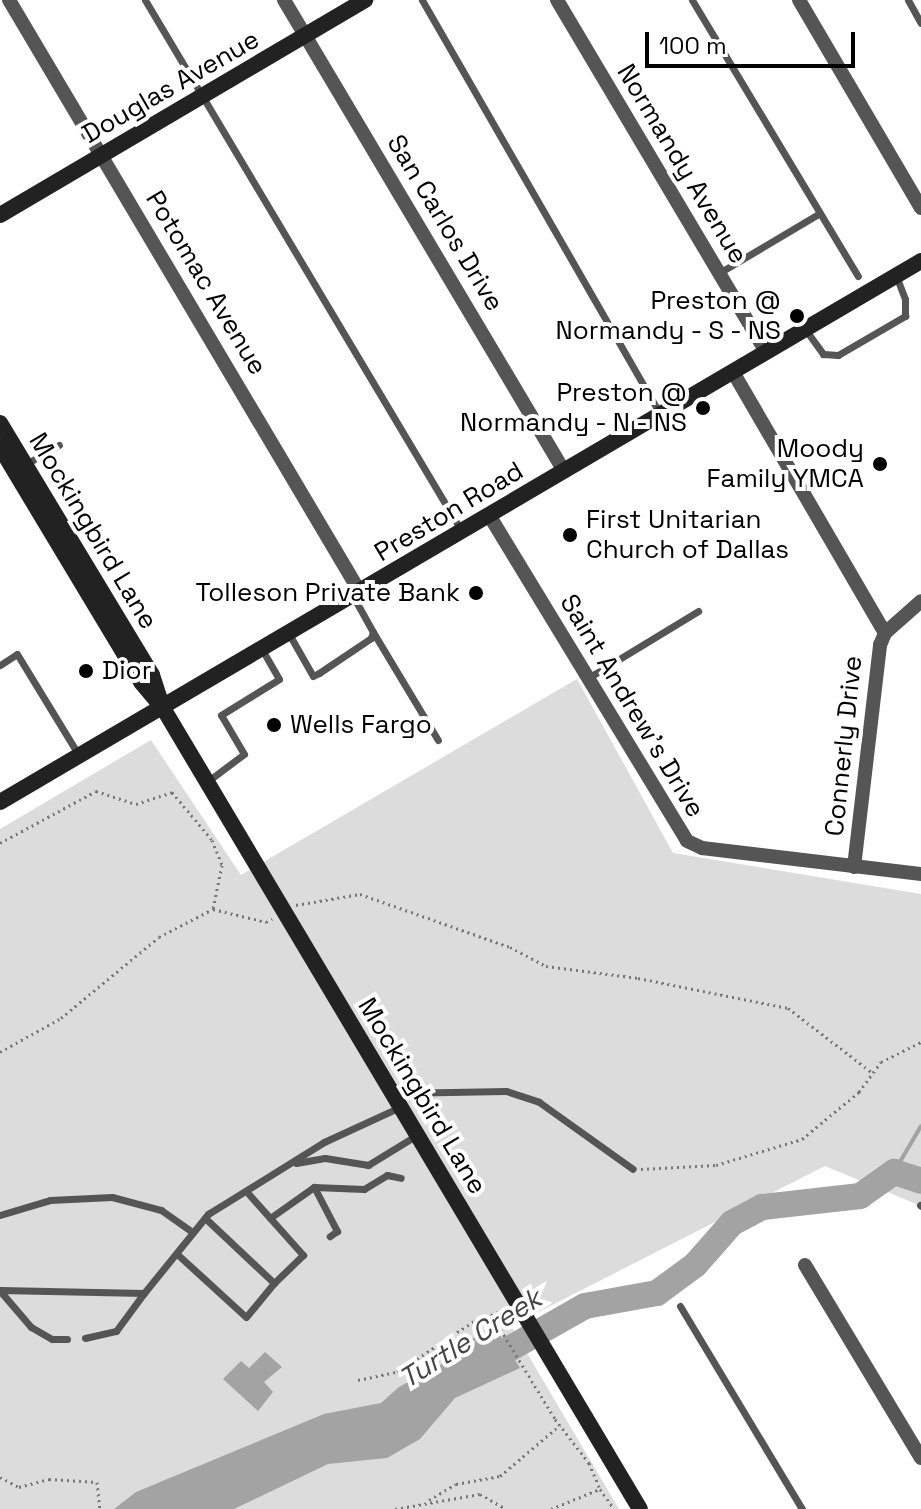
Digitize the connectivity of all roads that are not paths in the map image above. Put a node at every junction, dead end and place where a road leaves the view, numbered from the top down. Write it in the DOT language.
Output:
graph roads {
  1 [pos="9,0"];
  2 [pos="145,0"];
  3 [pos="284,0"];
  4 [pos="365,0"];
  5 [pos="422,0"];
  6 [pos="557,0"];
  7 [pos="692,0"];
  8 [pos="799,0"];
  9 [pos="908,0"];
  10 [pos="921,23"];
  11 [pos="305,36"];
  12 [pos="202,96"];
  13 [pos="102,155"];
  14 [pos="921,208"];
  15 [pos="1,213"];
  16 [pos="820,213"];
  17 [pos="921,261"];
  18 [pos="719,273"];
  19 [pos="858,276"];
  20 [pos="896,276"];
  21 [pos="805,329"];
  22 [pos="766,352"];
  23 [pos="733,372"];
  24 [pos="660,415"];
  25 [pos="0,423"];
  26 [pos="59,445"];
  27 [pos="0,447"];
  28 [pos="20,468"];
  29 [pos="564,471"];
  30 [pos="489,515"];
  31 [pos="462,531"];
  32 [pos="357,594"];
  33 [pos="921,601"];
  34 [pos="698,611"];
  35 [pos="373,632"];
  36 [pos="885,633"];
  37 [pos="289,634"];
  38 [pos="262,650"];
  39 [pos="0,665"];
  40 [pos="586,679"];
  41 [pos="163,708"];
  42 [pos="438,740"];
  43 [pos="80,756"];
  44 [pos="207,783"];
  45 [pos="0,802"];
  46 [pos="854,867"];
  47 [pos="921,874"];
  48 [pos="396,1100"];
  49 [pos="417,1135"];
  50 [pos="294,1163"];
  51 [pos="633,1169"];
  52 [pos="401,1178"];
  53 [pos="314,1187"];
  54 [pos="246,1191"];
  55 [pos="0,1215"];
  56 [pos="205,1218"];
  57 [pos="270,1218"];
  58 [pos="190,1230"];
  59 [pos="330,1236"];
  60 [pos="312,1248"];
  61 [pos="177,1254"];
  62 [pos="303,1255"];
  63 [pos="805,1265"];
  64 [pos="274,1283"];
  65 [pos="1,1291"];
  66 [pos="144,1293"];
  67 [pos="680,1306"];
  68 [pos="85,1338"];
  69 [pos="67,1339"];
  70 [pos="921,1458"];
  71 [pos="640,1509"];
  72 [pos="802,1509"];
  1 -- 13 [label="street, Potomac Avenue"];
  2 -- 12 [label="lane"];
  3 -- 11 [label="street, San Carlos Drive"];
  4 -- 11 [label="main road, Douglas Avenue"];
  5 -- 24 [label="lane"];
  6 -- 18 [label="street, Normandy Avenue"];
  7 -- 16 [label="lane"];
  8 -- 14 [label="street"];
  9 -- 10 [label="lane"];
  11 -- 12 [label="main road, Douglas Avenue"];
  11 -- 29 [label="street, San Carlos Drive"];
  12 -- 13 [label="main road, Douglas Avenue"];
  12 -- 31 [label="lane"];
  13 -- 15 [label="main road, Douglas Avenue"];
  13 -- 32 [label="street, Potomac Avenue"];
  16 -- 18 [label="lane"];
  16 -- 19 [label="lane"];
  17 -- 20 [label="main road, Preston Road"];
  18 -- 22 [label="street, Normandy Avenue"];
  20 -- 21 [label="main road, Preston Road"];
  20 -- 21 [label="lane"];
  21 -- 22 [label="main road, Preston Road"];
  22 -- 23 [label="main road, Preston Road"];
  23 -- 24 [label="main road, Preston Road"];
  23 -- 36 [label="street"];
  24 -- 29 [label="main road, Preston Road"];
  25 -- 28 [label="main road, Mockingbird Lane"];
  26 -- 28 [label="lane"];
  27 -- 28 [label="main road, Mockingbird Lane"];
  28 -- 41 [label="main road, Mockingbird Lane"];
  29 -- 30 [label="main road, Preston Road"];
  30 -- 31 [label="main road, Preston Road"];
  30 -- 40 [label="street, Saint Andrew's Drive"];
  31 -- 32 [label="main road, Preston Road"];
  32 -- 35 [label="lane"];
  32 -- 37 [label="main road, Preston Road"];
  33 -- 36 [label="street, Connerly Drive"];
  34 -- 40 [label="lane"];
  35 -- 37 [label="lane"];
  35 -- 42 [label="lane"];
  36 -- 46 [label="street, Connerly Drive"];
  37 -- 38 [label="main road, Preston Road"];
  38 -- 41 [label="main road, Preston Road"];
  38 -- 44 [label="lane"];
  39 -- 43 [label="lane"];
  40 -- 46 [label="street, Saint Andrew's Drive"];
  41 -- 43 [label="main road, Preston Road"];
  41 -- 44 [label="main road, Mockingbird Lane"];
  43 -- 45 [label="main road, Preston Road"];
  44 -- 48 [label="main road, Mockingbird Lane"];
  46 -- 47 [label="street, Saint Andrew's Drive"];
  48 -- 49 [label="main road, Mockingbird Lane"];
  48 -- 50 [label="lane"];
  48 -- 51 [label="lane"];
  49 -- 50 [label="lane"];
  49 -- 71 [label="main road, Mockingbird Lane"];
  50 -- 54 [label="lane"];
  52 -- 53 [label="lane"];
  53 -- 57 [label="lane"];
  53 -- 59 [label="lane"];
  54 -- 56 [label="lane"];
  54 -- 57 [label="lane"];
  55 -- 58 [label="lane"];
  56 -- 58 [label="lane"];
  56 -- 64 [label="lane"];
  57 -- 62 [label="lane"];
  58 -- 61 [label="lane"];
  60 -- 62 [label="lane"];
  61 -- 64 [label="lane"];
  61 -- 66 [label="lane"];
  62 -- 64 [label="lane"];
  63 -- 70 [label="street"];
  65 -- 66 [label="lane"];
  65 -- 69 [label="lane"];
  66 -- 68 [label="lane"];
  67 -- 72 [label="lane"];
}
